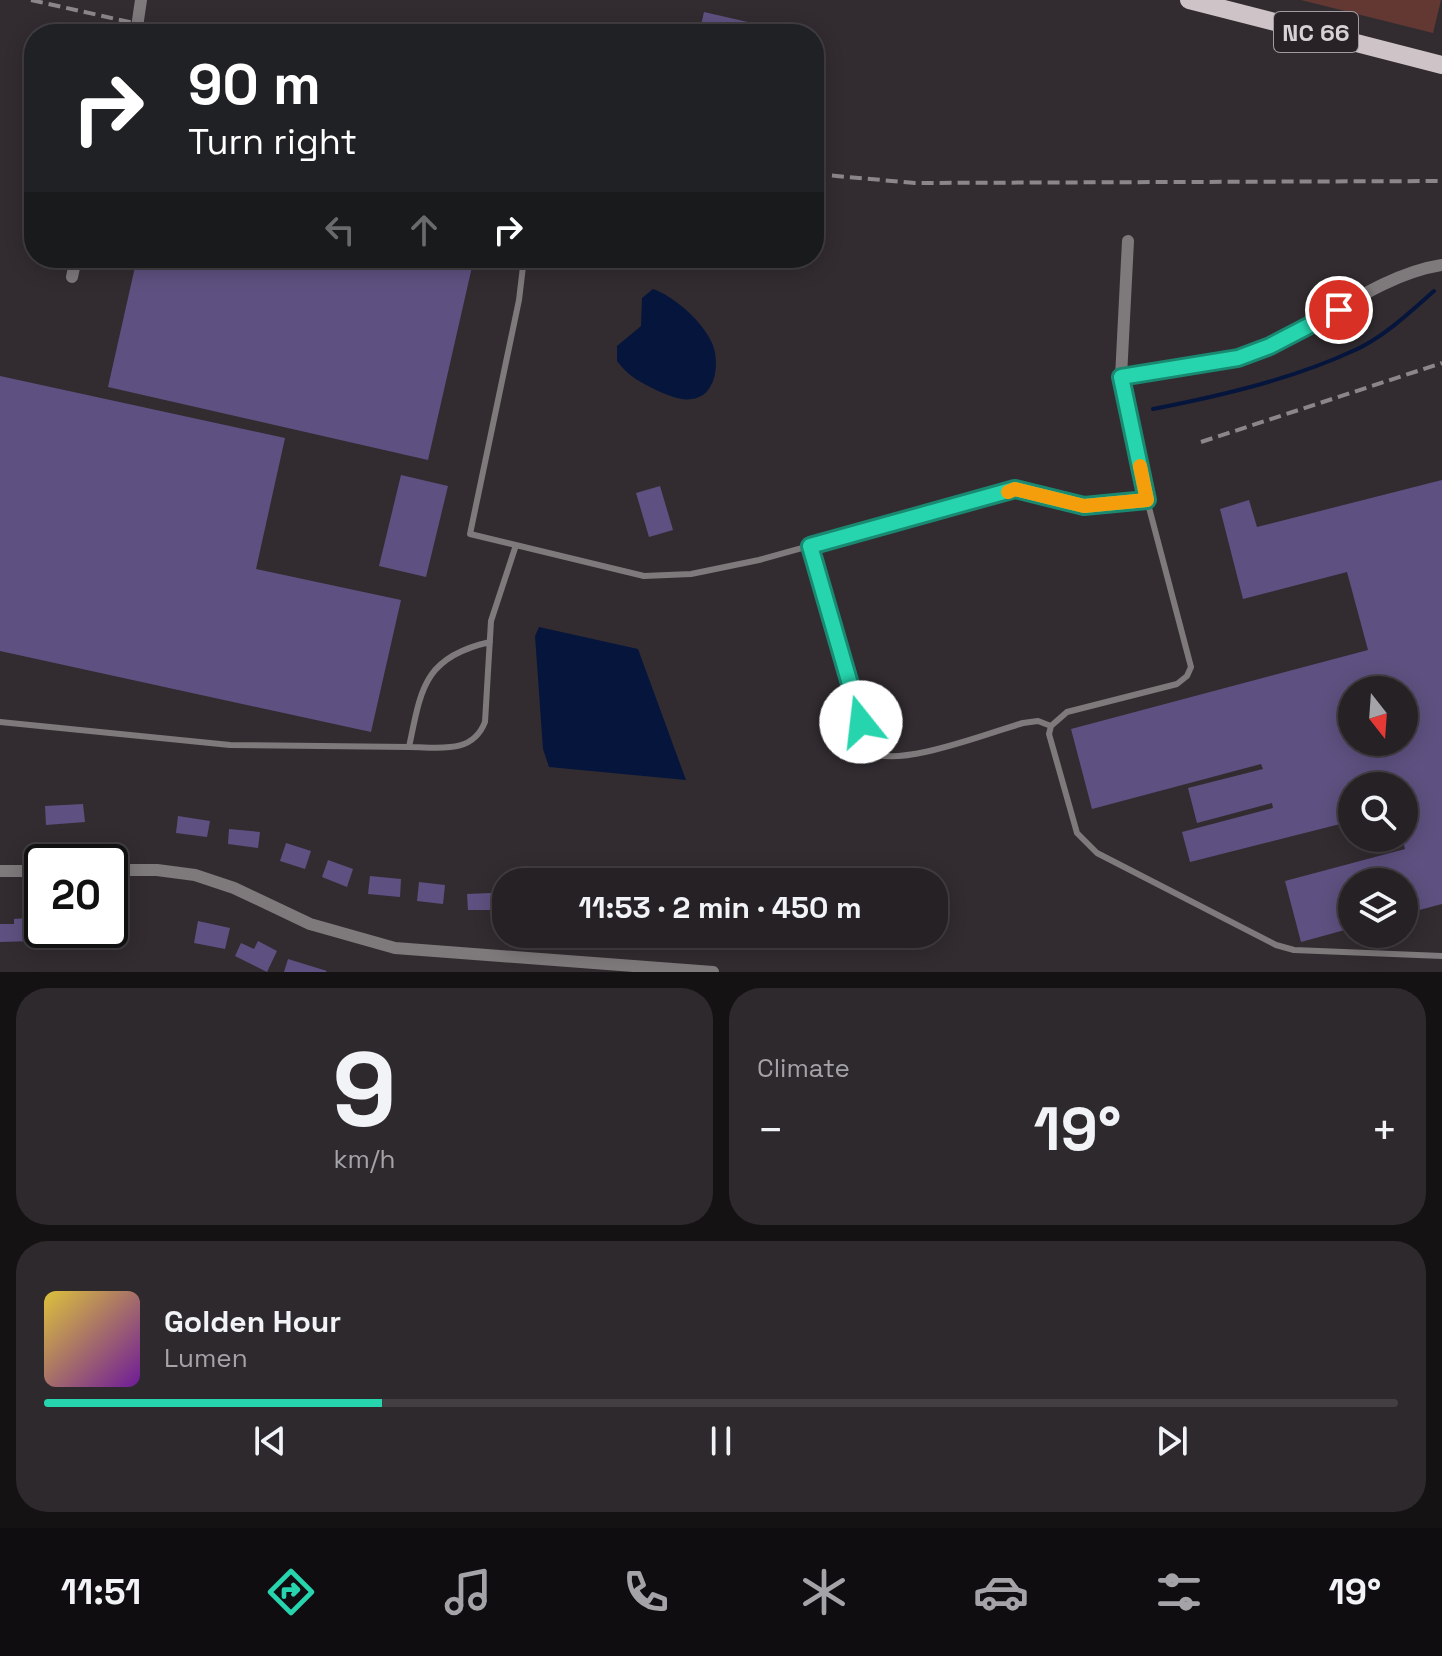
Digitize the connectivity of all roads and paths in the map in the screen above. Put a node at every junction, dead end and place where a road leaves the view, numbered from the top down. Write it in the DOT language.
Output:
graph roads {
  1 [pos="141,0"];
  2 [pos="1189,0"];
  3 [pos="137,24"];
  4 [pos="1442,65"];
  5 [pos="1128,241"];
  6 [pos="1442,265"];
  7 [pos="74,268"];
  8 [pos="523,268"];
  9 [pos="72,277"];
  10 [pos="1121,377"];
  11 [pos="1147,500"];
  12 [pos="516,545"];
  13 [pos="810,546"];
  14 [pos="490,642"];
  15 [pos="0,722"];
  16 [pos="1051,726"];
  17 [pos="409,747"];
  18 [pos="128,870"];
  19 [pos="0,871"];
  20 [pos="24,871"];
  21 [pos="1442,956"];
  22 [pos="713,972"];
  1 -- 3 [label="street"];
  2 -- 4 [label="main road, NC 66"];
  5 -- 10 [label="street"];
  6 -- 10 [label="street"];
  7 -- 9 [label="street"];
  8 -- 12 [label="lane"];
  10 -- 11 [label="street"];
  11 -- 13 [label="lane"];
  11 -- 16 [label="lane"];
  12 -- 13 [label="lane"];
  12 -- 14 [label="lane"];
  13 -- 16 [label="lane"];
  14 -- 17 [label="lane"];
  14 -- 17 [label="lane"];
  15 -- 17 [label="lane"];
  16 -- 21 [label="lane"];
  18 -- 22 [label="street"];
  19 -- 20 [label="street"];
}
